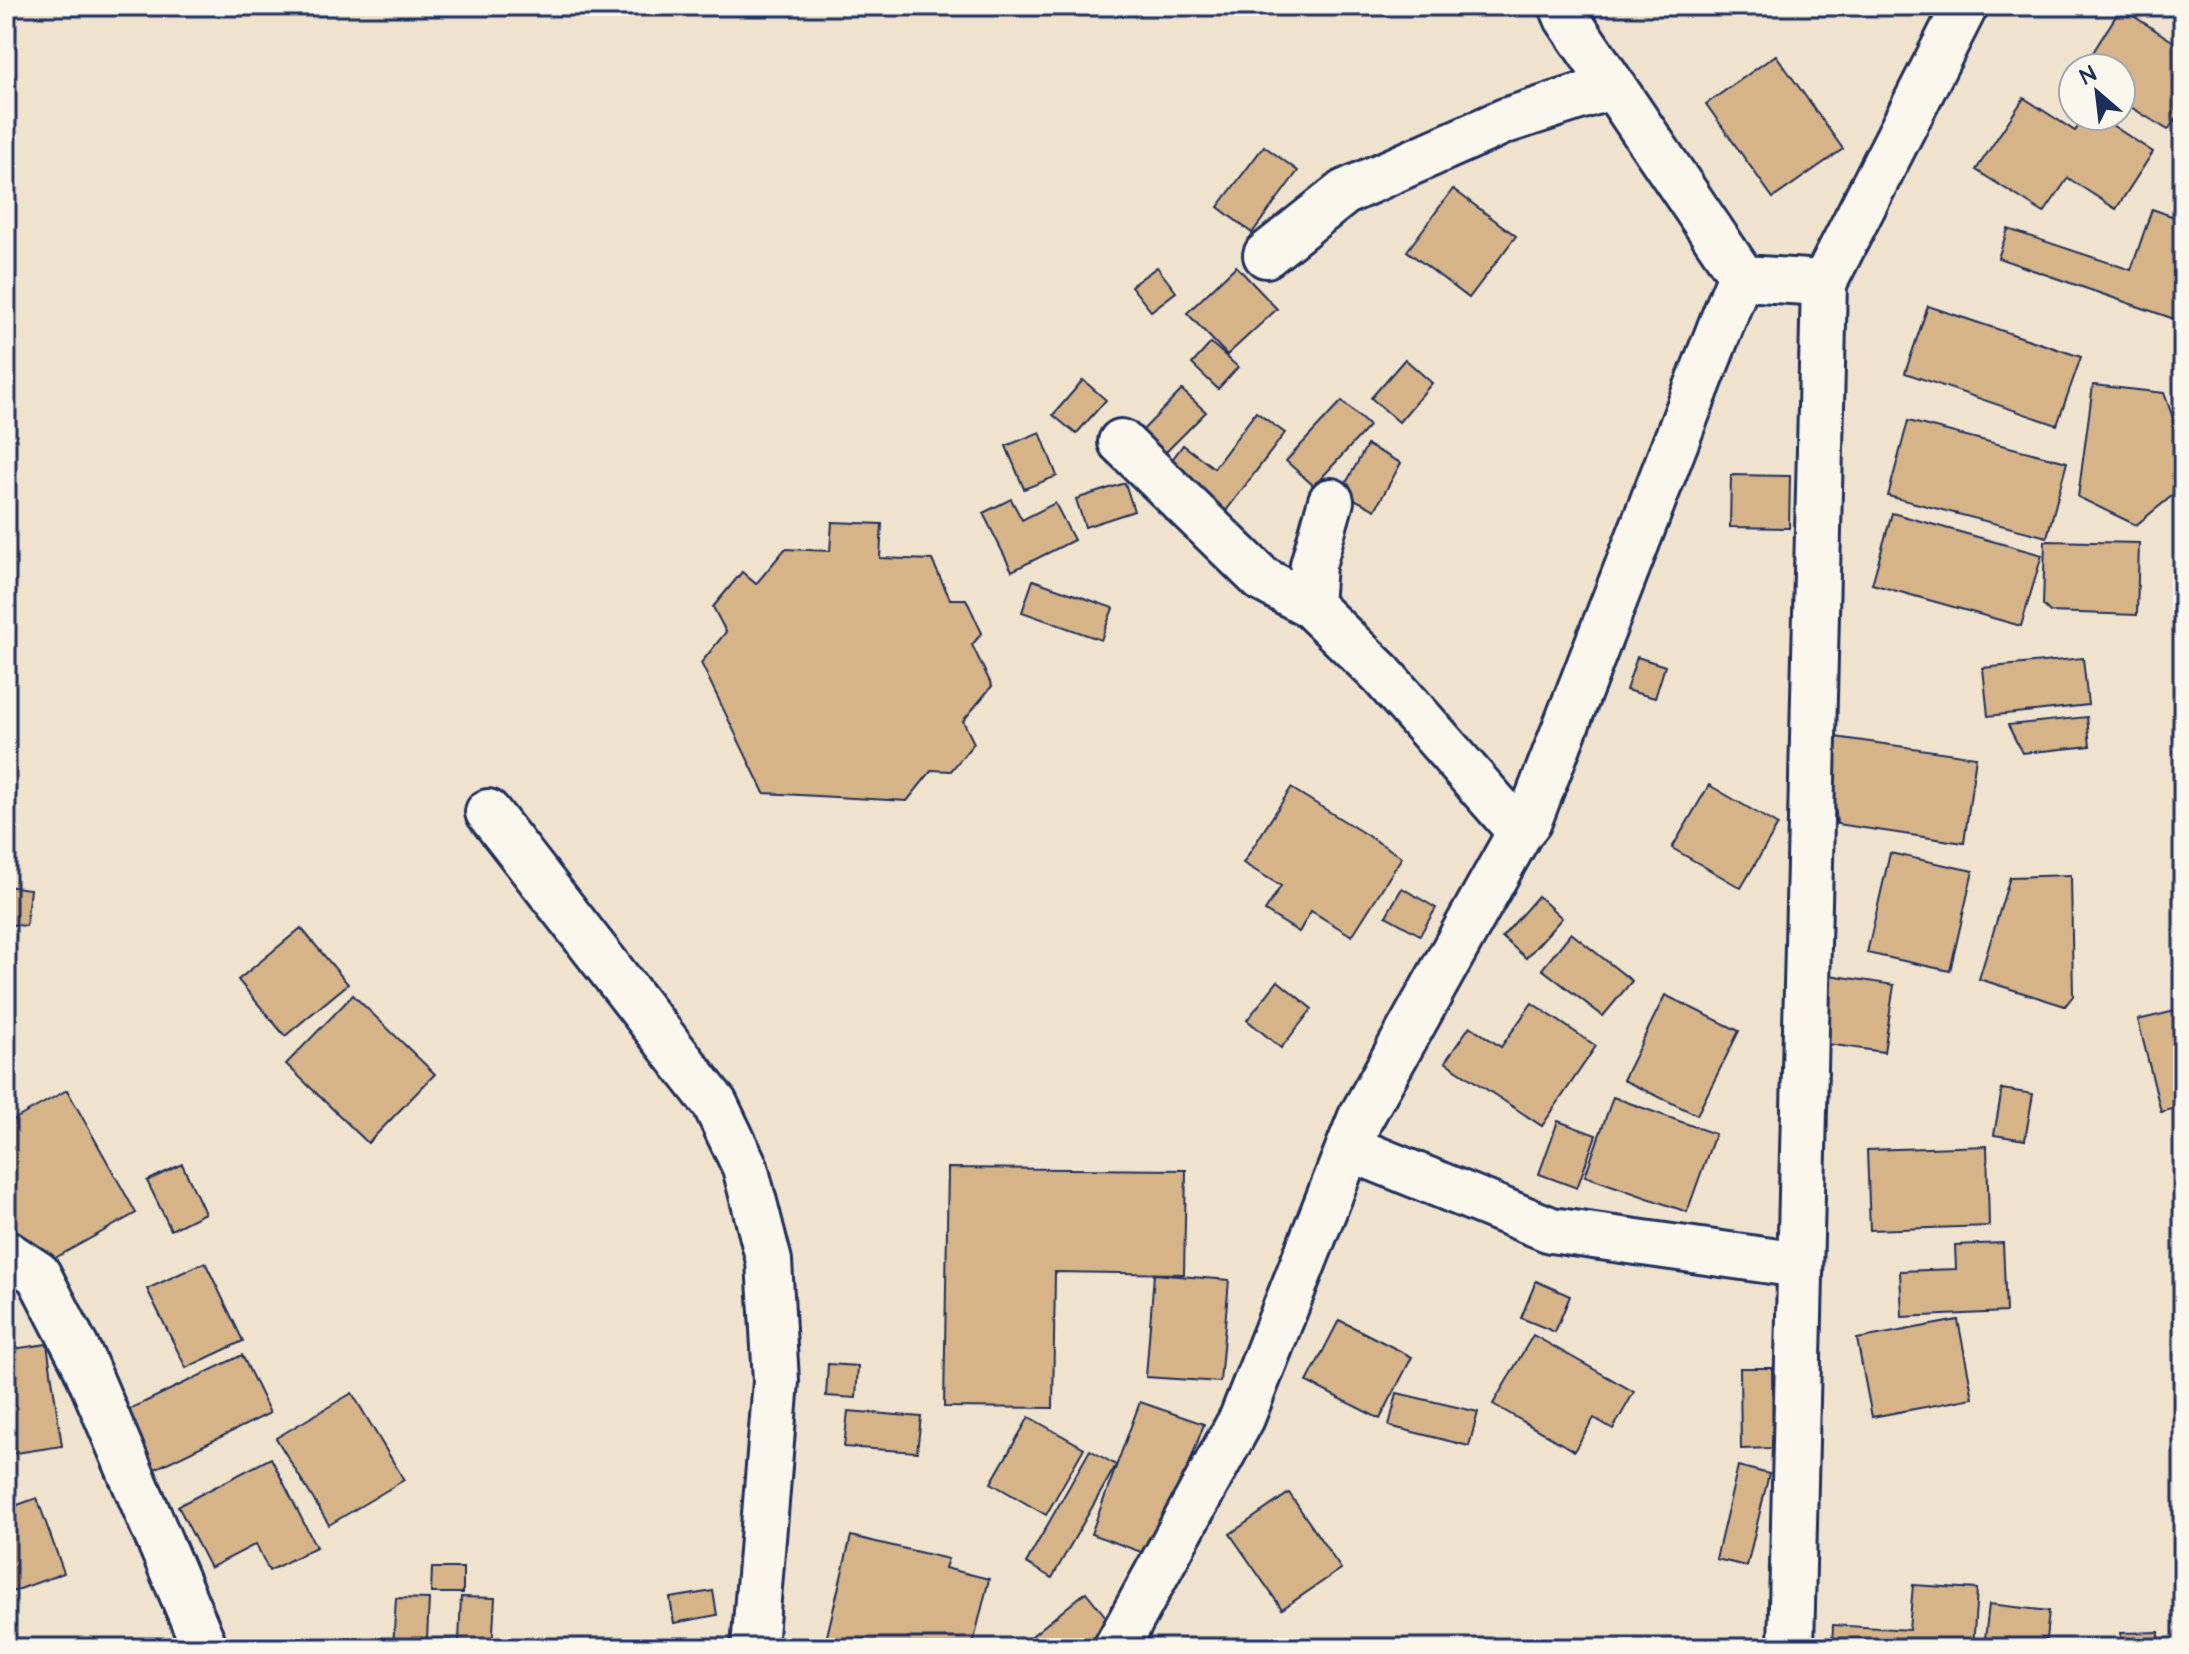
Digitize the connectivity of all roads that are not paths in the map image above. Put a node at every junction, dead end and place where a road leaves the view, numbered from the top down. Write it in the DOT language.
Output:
graph roads {
  1 [pos="1562,6"];
  2 [pos="1965,6"];
  3 [pos="1613,86"];
  4 [pos="1266,255"];
  5 [pos="1743,278"];
  6 [pos="1824,283"];
  7 [pos="1121,442"];
  8 [pos="1331,501"];
  9 [pos="1310,605"];
  10 [pos="488,812"];
  11 [pos="1520,832"];
  12 [pos="1349,1148"];
  13 [pos="6,1253"];
  14 [pos="1799,1265"];
  15 [pos="205,1648"];
  16 [pos="754,1648"];
  17 [pos="1116,1648"];
  18 [pos="1791,1648"];
  1 -- 3 [label="street"];
  2 -- 6 [label="street"];
  3 -- 4 [label="street"];
  3 -- 5 [label="street"];
  5 -- 6 [label="street"];
  5 -- 11 [label="street"];
  6 -- 14 [label="street"];
  7 -- 9 [label="street"];
  8 -- 9 [label="street"];
  9 -- 11 [label="street"];
  10 -- 16 [label="street"];
  11 -- 12 [label="street"];
  12 -- 14 [label="street"];
  12 -- 17 [label="street"];
  13 -- 15 [label="street"];
  14 -- 18 [label="street"];
}
